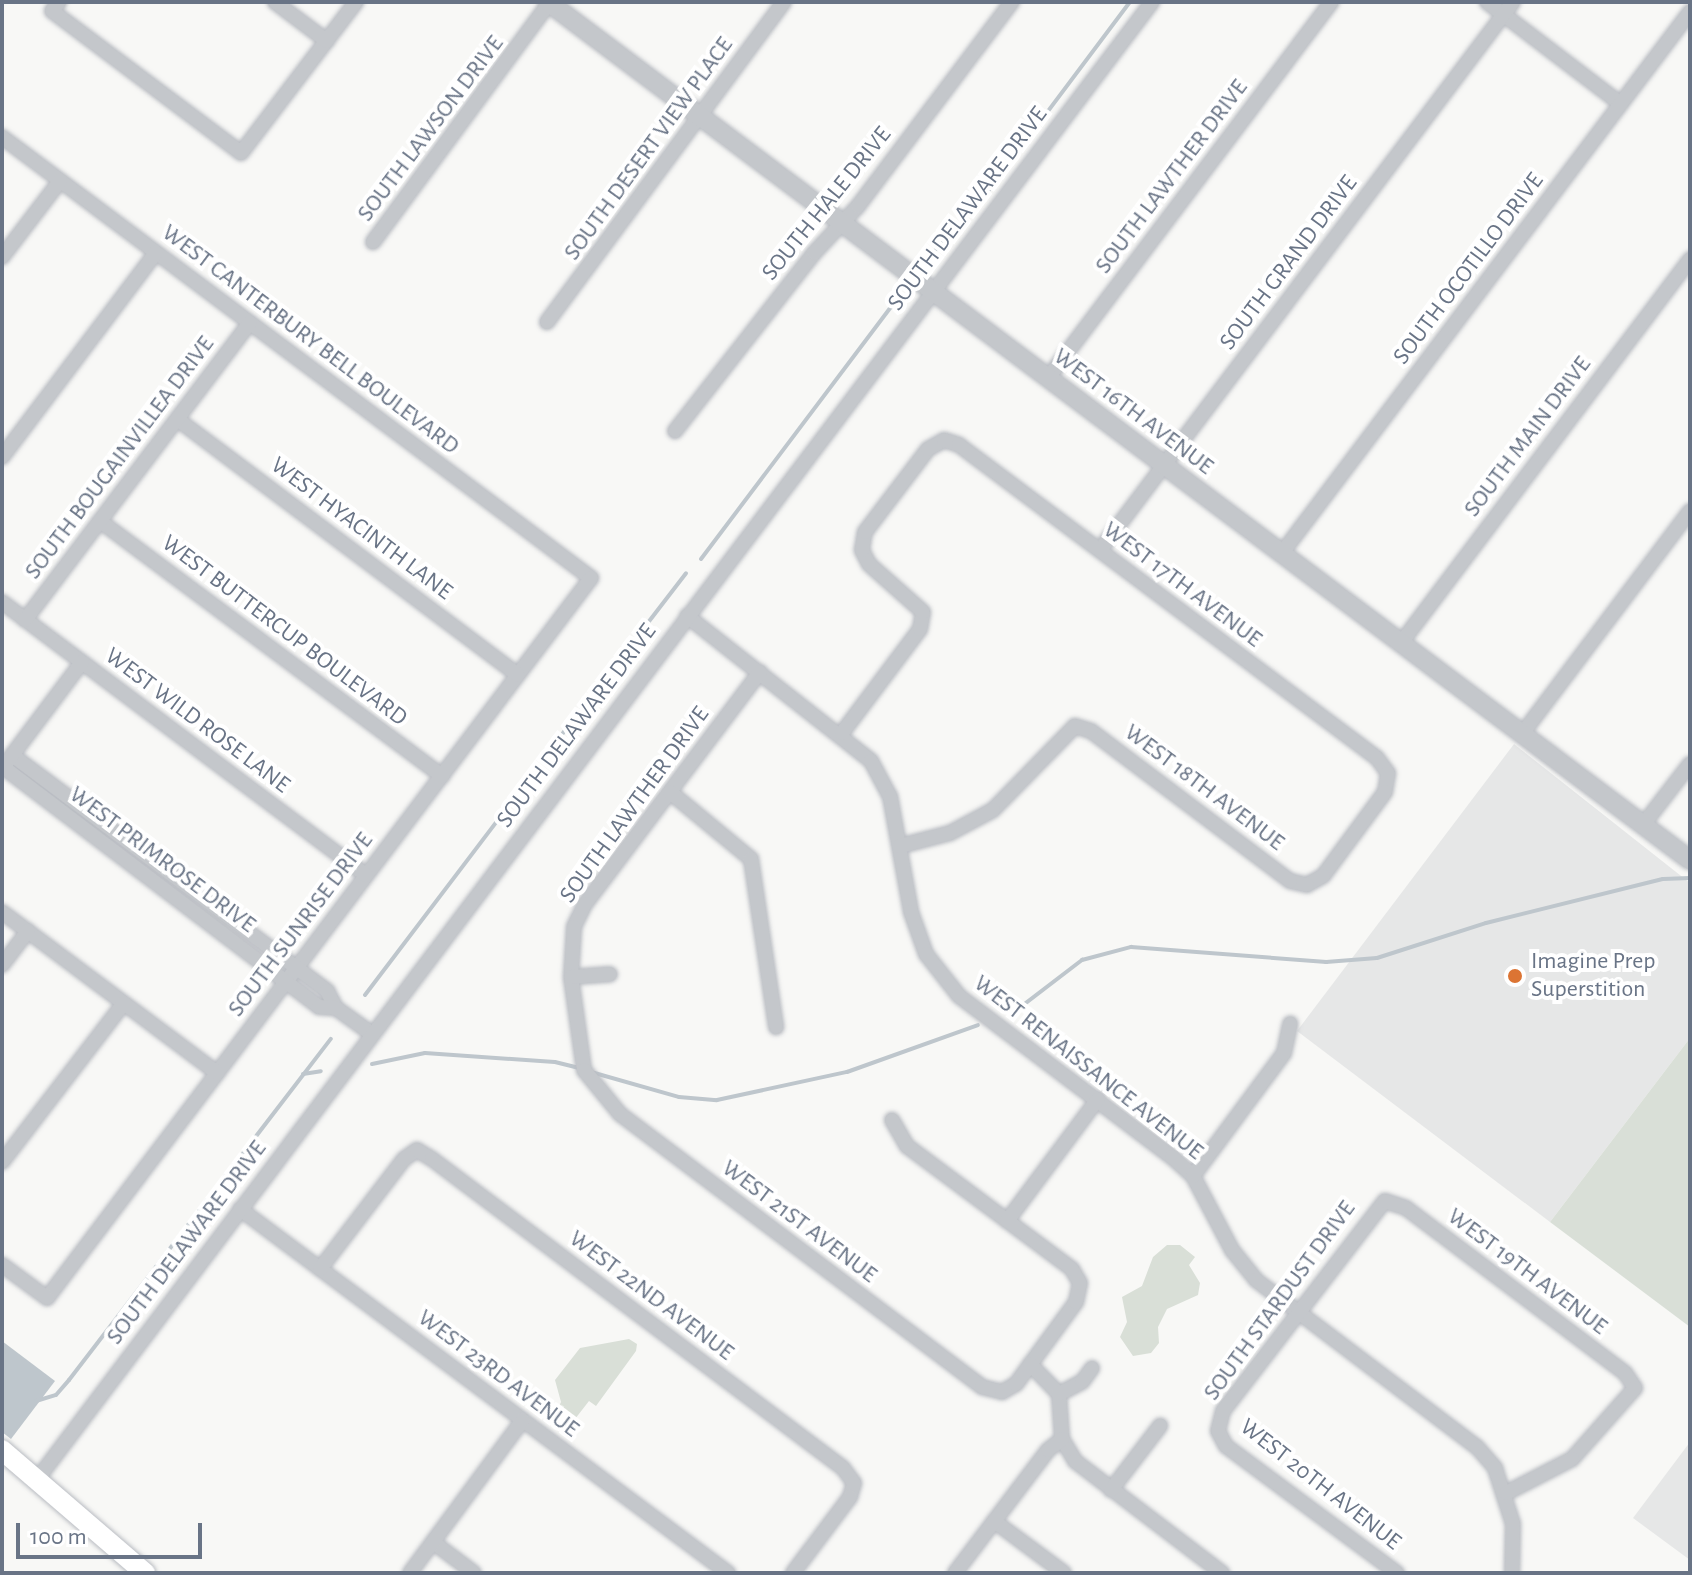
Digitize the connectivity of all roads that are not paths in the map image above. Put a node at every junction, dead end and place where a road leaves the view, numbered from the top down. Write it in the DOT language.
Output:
graph roads {
  1 [pos="275,2"];
  2 [pos="356,2"];
  3 [pos="549,2"];
  4 [pos="784,2"];
  5 [pos="1012,2"];
  6 [pos="1152,2"];
  7 [pos="1331,2"];
  8 [pos="1487,2"];
  9 [pos="1513,2"];
  10 [pos="56,7"];
  11 [pos="1690,12"];
  12 [pos="1503,15"];
  13 [pos="327,41"];
  14 [pos="1621,104"];
  15 [pos="700,116"];
  16 [pos="2,137"];
  17 [pos="60,181"];
  18 [pos="842,223"];
  19 [pos="373,242"];
  20 [pos="156,253"];
  21 [pos="2,257"];
  22 [pos="1690,259"];
  23 [pos="933,292"];
  24 [pos="547,322"];
  25 [pos="250,323"];
  26 [pos="1048,378"];
  27 [pos="177,419"];
  28 [pos="675,431"];
  29 [pos="2,457"];
  30 [pos="1165,465"];
  31 [pos="1690,511"];
  32 [pos="100,521"];
  33 [pos="1100,550"];
  34 [pos="1282,553"];
  35 [pos="591,578"];
  36 [pos="2,602"];
  37 [pos="687,616"];
  38 [pos="25,620"];
  39 [pos="1401,643"];
  40 [pos="82,662"];
  41 [pos="760,672"];
  42 [pos="518,675"];
  43 [pos="842,733"];
  44 [pos="1522,734"];
  45 [pos="6,764"];
  46 [pos="1690,764"];
  47 [pos="442,776"];
  48 [pos="670,792"];
  49 [pos="1643,825"];
  50 [pos="900,846"];
  51 [pos="1690,860"];
  52 [pos="366,875"];
  53 [pos="1307,885"];
  54 [pos="2,912"];
  55 [pos="28,931"];
  56 [pos="2,965"];
  57 [pos="296,968"];
  58 [pos="610,974"];
  59 [pos="571,977"];
  60 [pos="286,982"];
  61 [pos="124,1003"];
  62 [pos="336,1008"];
  63 [pos="1290,1024"];
  64 [pos="776,1027"];
  65 [pos="368,1040"];
  66 [pos="584,1070"];
  67 [pos="217,1073"];
  68 [pos="1098,1099"];
  69 [pos="892,1120"];
  70 [pos="2,1162"];
  71 [pos="1193,1176"];
  72 [pos="1385,1201"];
  73 [pos="240,1209"];
  74 [pos="1007,1221"];
  75 [pos="2,1265"];
  76 [pos="320,1269"];
  77 [pos="1296,1313"];
  78 [pos="1030,1364"];
  79 [pos="1092,1368"];
  80 [pos="1059,1394"];
  81 [pos="523,1420"];
  82 [pos="1160,1426"];
  83 [pos="1218,1431"];
  84 [pos="1062,1439"];
  85 [pos="2,1450"];
  86 [pos="39,1477"];
  87 [pos="1111,1490"];
  88 [pos="1506,1493"];
  89 [pos="994,1521"];
  90 [pos="433,1542"];
  91 [pos="1389,1571"];
  92 [pos="145,1573"];
  93 [pos="410,1573"];
  94 [pos="474,1573"];
  95 [pos="728,1573"];
  96 [pos="793,1573"];
  97 [pos="955,1573"];
  98 [pos="1064,1573"];
  99 [pos="1222,1573"];
  100 [pos="1512,1573"];
  1 -- 13 [label="street"];
  2 -- 13 [label="street"];
  3 -- 15 [label="street, WEST 16TH AVENUE"];
  3 -- 19 [label="street, SOUTH LAWSON DRIVE"];
  4 -- 15 [label="street, SOUTH DESERT VIEW PLACE"];
  5 -- 18 [label="street, SOUTH HALE DRIVE"];
  6 -- 23 [label="street, SOUTH DELAWARE DRIVE"];
  7 -- 26 [label="street, SOUTH LAWTHER DRIVE"];
  8 -- 12 [label="street"];
  9 -- 12 [label="street, SOUTH GRAND DRIVE"];
  10 -- 13 [label="street"];
  11 -- 14 [label="street, SOUTH OCOTILLO DRIVE"];
  12 -- 14 [label="street"];
  12 -- 30 [label="street, SOUTH GRAND DRIVE"];
  14 -- 34 [label="street, SOUTH OCOTILLO DRIVE"];
  15 -- 18 [label="street, WEST 16TH AVENUE"];
  15 -- 24 [label="street, SOUTH DESERT VIEW PLACE"];
  16 -- 17 [label="street, WEST CANTERBURY BELL BOULEVARD"];
  17 -- 20 [label="street, WEST CANTERBURY BELL BOULEVARD"];
  17 -- 21 [label="street"];
  18 -- 23 [label="street, WEST 16TH AVENUE"];
  18 -- 28 [label="street, SOUTH HALE DRIVE"];
  20 -- 25 [label="street, WEST CANTERBURY BELL BOULEVARD"];
  20 -- 29 [label="street"];
  22 -- 39 [label="street, SOUTH MAIN DRIVE"];
  23 -- 26 [label="street, WEST 16TH AVENUE"];
  23 -- 37 [label="street, SOUTH DELAWARE DRIVE"];
  25 -- 27 [label="street, SOUTH BOUGAINVILLEA DRIVE"];
  25 -- 35 [label="street, WEST CANTERBURY BELL BOULEVARD"];
  26 -- 30 [label="street, WEST 16TH AVENUE"];
  27 -- 32 [label="street, SOUTH BOUGAINVILLEA DRIVE"];
  27 -- 42 [label="street, WEST HYACINTH LANE"];
  30 -- 33 [label="street, SOUTH GRAND DRIVE"];
  30 -- 34 [label="street, WEST 16TH AVENUE"];
  31 -- 44 [label="street"];
  32 -- 38 [label="street, SOUTH BOUGAINVILLEA DRIVE"];
  32 -- 47 [label="street, WEST BUTTERCUP BOULEVARD"];
  33 -- 43 [label="street, WEST 17TH AVENUE"];
  33 -- 53 [label="street, WEST 17TH AVENUE"];
  34 -- 39 [label="street, WEST 16TH AVENUE"];
  35 -- 42 [label="street, SOUTH SUNRISE DRIVE"];
  36 -- 38 [label="street, WEST WILD ROSE LANE"];
  37 -- 41 [label="street, WEST RENAISSANCE AVENUE"];
  37 -- 65 [label="street, SOUTH DELAWARE DRIVE"];
  38 -- 40 [label="street, WEST WILD ROSE LANE"];
  39 -- 44 [label="street, WEST 16TH AVENUE"];
  40 -- 45 [label="street"];
  40 -- 52 [label="street, WEST WILD ROSE LANE"];
  41 -- 43 [label="street, WEST RENAISSANCE AVENUE"];
  41 -- 48 [label="street, SOUTH LAWTHER DRIVE"];
  42 -- 47 [label="street, SOUTH SUNRISE DRIVE"];
  43 -- 50 [label="street, WEST RENAISSANCE AVENUE"];
  44 -- 49 [label="street, WEST 16TH AVENUE"];
  45 -- 57 [label="street, WEST PRIMROSE DRIVE"];
  45 -- 60 [label="street, WEST PRIMROSE DRIVE"];
  46 -- 49 [label="street"];
  47 -- 52 [label="street, SOUTH SUNRISE DRIVE"];
  48 -- 59 [label="street, SOUTH LAWTHER DRIVE"];
  48 -- 64 [label="street"];
  49 -- 51 [label="street, WEST 16TH AVENUE"];
  50 -- 53 [label="street, WEST 18TH AVENUE"];
  50 -- 68 [label="street, WEST RENAISSANCE AVENUE"];
  52 -- 57 [label="street, SOUTH SUNRISE DRIVE"];
  54 -- 55 [label="street"];
  55 -- 56 [label="street"];
  55 -- 61 [label="street"];
  57 -- 60 [label="street, SOUTH SUNRISE DRIVE"];
  57 -- 62 [label="street, WEST PRIMROSE DRIVE"];
  58 -- 59 [label="street"];
  59 -- 66 [label="street, SOUTH LAWTHER DRIVE"];
  60 -- 62 [label="street, WEST PRIMROSE DRIVE"];
  60 -- 67 [label="street, SOUTH SUNRISE DRIVE"];
  61 -- 67 [label="street"];
  61 -- 70 [label="street"];
  62 -- 65 [label="street, WEST PRIMROSE DRIVE"];
  63 -- 71 [label="street"];
  65 -- 73 [label="street, SOUTH DELAWARE DRIVE"];
  66 -- 78 [label="street, WEST 21ST AVENUE"];
  67 -- 75 [label="street, SOUTH SUNRISE DRIVE"];
  68 -- 71 [label="street, WEST RENAISSANCE AVENUE"];
  68 -- 74 [label="street"];
  69 -- 74 [label="street"];
  71 -- 77 [label="street, WEST RENAISSANCE AVENUE"];
  72 -- 77 [label="street, SOUTH STARDUST DRIVE"];
  72 -- 88 [label="street, WEST 19TH AVENUE"];
  73 -- 76 [label="street, WEST 23RD AVENUE"];
  73 -- 86 [label="street, SOUTH DELAWARE DRIVE"];
  74 -- 78 [label="street"];
  76 -- 81 [label="street, WEST 23RD AVENUE"];
  76 -- 96 [label="street, WEST 22ND AVENUE"];
  77 -- 83 [label="street, SOUTH STARDUST DRIVE"];
  77 -- 88 [label="street, WEST RENAISSANCE AVENUE"];
  78 -- 80 [label="street"];
  79 -- 80 [label="street"];
  80 -- 84 [label="street"];
  81 -- 90 [label="street"];
  81 -- 95 [label="street, WEST 23RD AVENUE"];
  82 -- 87 [label="street"];
  83 -- 91 [label="street, WEST 20TH AVENUE"];
  84 -- 87 [label="street"];
  84 -- 89 [label="street"];
  85 -- 86 [label="main road"];
  86 -- 92 [label="main road"];
  87 -- 99 [label="street"];
  88 -- 100 [label="street, WEST RENAISSANCE AVENUE"];
  89 -- 97 [label="street"];
  89 -- 98 [label="street"];
  90 -- 93 [label="street"];
  90 -- 94 [label="street"];
}
